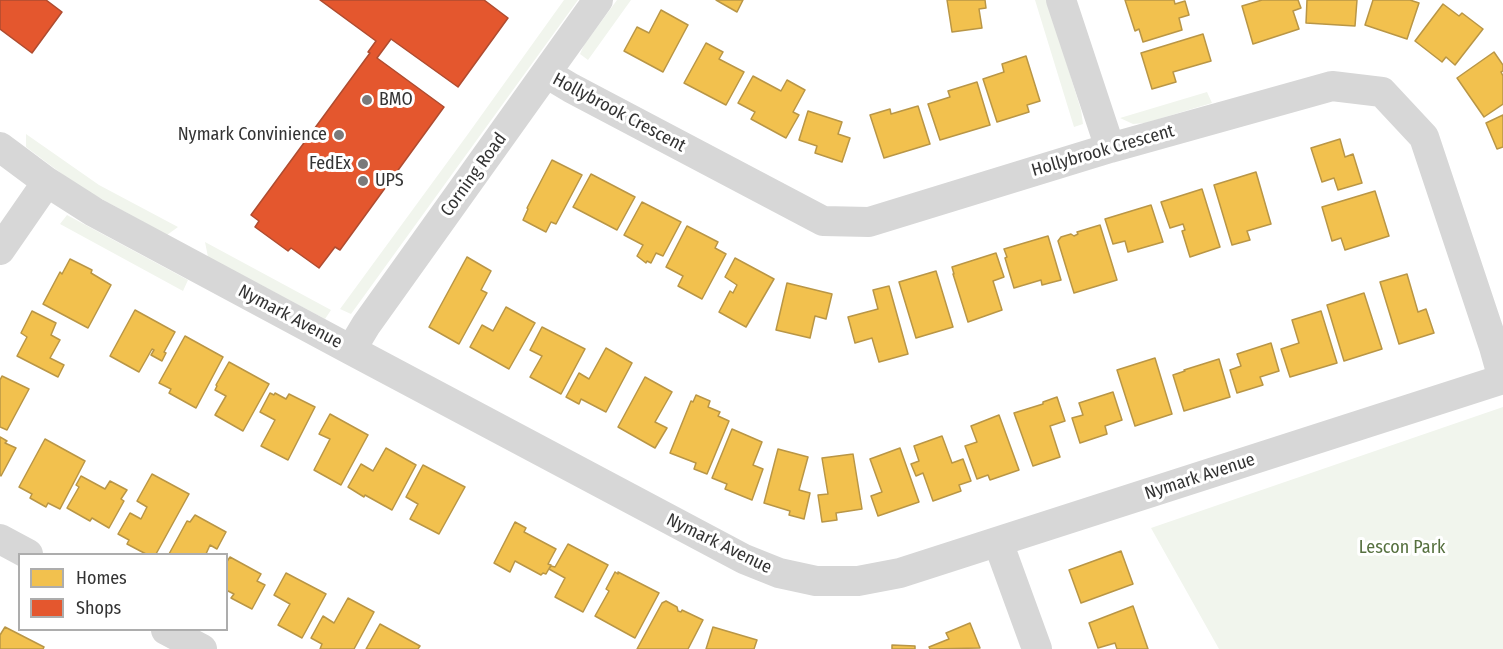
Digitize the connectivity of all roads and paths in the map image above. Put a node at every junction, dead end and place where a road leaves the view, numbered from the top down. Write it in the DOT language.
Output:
graph roads {
  1 [pos="598,0"];
  2 [pos="1061,0"];
  3 [pos="546,73"];
  4 [pos="0,147"];
  5 [pos="1110,148"];
  6 [pos="47,182"];
  7 [pos="0,250"];
  8 [pos="351,350"];
  9 [pos="1503,379"];
  10 [pos="0,539"];
  11 [pos="998,542"];
  12 [pos="24,553"];
  13 [pos="168,631"];
  14 [pos="202,649"];
  15 [pos="1037,649"];
  1 -- 3 [label="street, Corning Road"];
  2 -- 5 [label="street"];
  3 -- 5 [label="street, Hollybrook Crescent"];
  3 -- 8 [label="street, Corning Road"];
  4 -- 6 [label="street, Nymark Avenue"];
  5 -- 9 [label="street, Hollybrook Crescent"];
  6 -- 7 [label="street"];
  6 -- 8 [label="street, Nymark Avenue"];
  8 -- 11 [label="street, Nymark Avenue"];
  9 -- 11 [label="street, Nymark Avenue"];
  10 -- 12 [label="street"];
  11 -- 15 [label="street"];
  13 -- 14 [label="street"];
}
